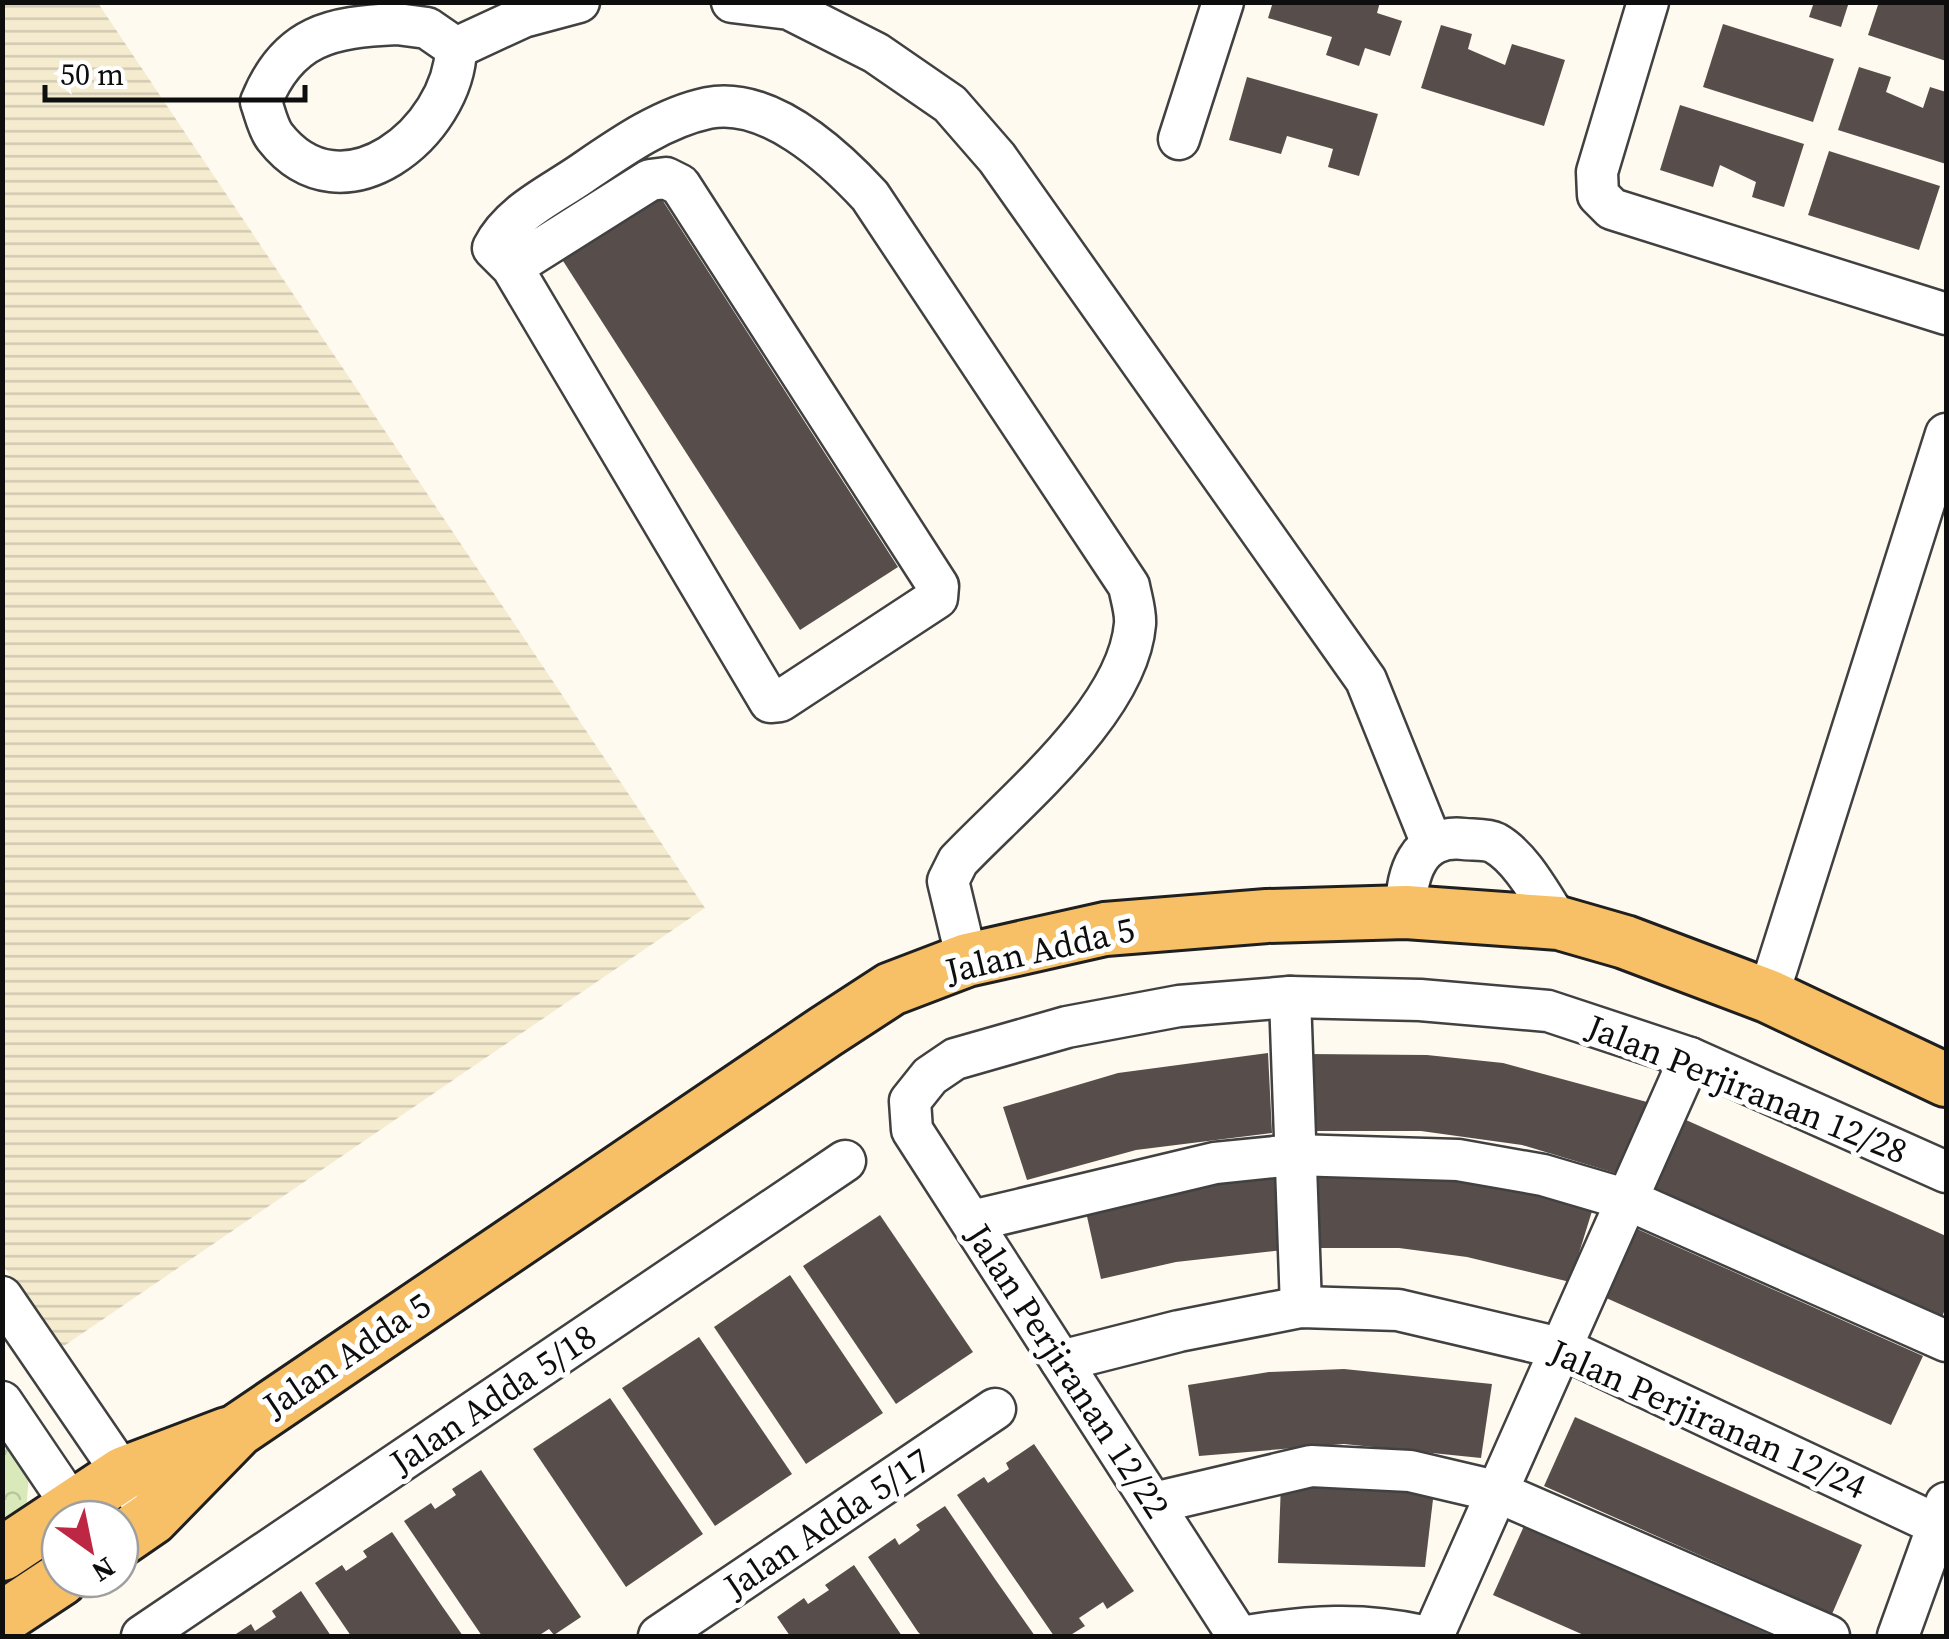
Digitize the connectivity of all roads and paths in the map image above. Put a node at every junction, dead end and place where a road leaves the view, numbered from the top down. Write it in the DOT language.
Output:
graph roads {
  1 [pos="579,2"];
  2 [pos="732,2"];
  3 [pos="1222,2"];
  4 [pos="1648,2"];
  5 [pos="456,48"];
  6 [pos="1179,138"];
  7 [pos="512,267"];
  8 [pos="1946,314"];
  9 [pos="1946,434"];
  10 [pos="1432,844"];
  11 [pos="1406,912"];
  12 [pos="1559,923"];
  13 [pos="967,960"];
  14 [pos="1768,996"];
  15 [pos="1290,997"];
  16 [pos="1690,1058"];
  17 [pos="1946,1080"];
  18 [pos="910,1101"];
  19 [pos="1294,1156"];
  20 [pos="845,1162"];
  21 [pos="1946,1172"];
  22 [pos="1628,1200"];
  23 [pos="972,1221"];
  24 [pos="2,1297"];
  25 [pos="1301,1307"];
  26 [pos="1946,1341"];
  27 [pos="1564,1349"];
  28 [pos="1061,1361"];
  29 [pos="2,1402"];
  30 [pos="995,1409"];
  31 [pos="238,1430"];
  32 [pos="124,1473"];
  33 [pos="1495,1491"];
  34 [pos="68,1499"];
  35 [pos="93,1499"];
  36 [pos="130,1499"];
  37 [pos="1154,1504"];
  38 [pos="1944,1519"];
  39 [pos="140,1525"];
  40 [pos="40,1533"];
  41 [pos="2,1554"];
  42 [pos="40,1593"];
  43 [pos="2,1618"];
  44 [pos="142,1636"];
  45 [pos="659,1636"];
  46 [pos="1238,1636"];
  47 [pos="1247,1636"];
  48 [pos="1422,1636"];
  49 [pos="1433,1636"];
  50 [pos="1829,1636"];
  51 [pos="1898,1636"];
  1 -- 5 [label="street"];
  2 -- 10 [label="street"];
  3 -- 6 [label="street"];
  4 -- 8 [label="street"];
  5 -- 5 [label="street"];
  7 -- 7 [label="street"];
  7 -- 13 [label="street"];
  9 -- 14 [label="street"];
  10 -- 11 [label="street"];
  10 -- 12 [label="street"];
  11 -- 12 [label="main road, Jalan Adda 5"];
  11 -- 13 [label="main road, Jalan Adda 5"];
  12 -- 14 [label="main road, Jalan Adda 5"];
  13 -- 31 [label="main road, Jalan Adda 5"];
  14 -- 17 [label="main road, Jalan Adda 5"];
  15 -- 16 [label="street, Jalan Perjiranan 12/28"];
  15 -- 18 [label="street, Jalan Perjiranan 12/28"];
  15 -- 19 [label="street"];
  16 -- 21 [label="street, Jalan Perjiranan 12/28"];
  16 -- 22 [label="street"];
  18 -- 23 [label="street, Jalan Perjiranan 12/22"];
  19 -- 22 [label="street"];
  19 -- 23 [label="street"];
  19 -- 25 [label="street"];
  20 -- 44 [label="street, Jalan Adda 5/18"];
  22 -- 26 [label="street"];
  22 -- 27 [label="street"];
  23 -- 28 [label="street, Jalan Perjiranan 12/22"];
  24 -- 32 [label="street"];
  25 -- 27 [label="street, Jalan Perjiranan 12/24"];
  25 -- 28 [label="street, Jalan Perjiranan 12/24"];
  27 -- 33 [label="street"];
  27 -- 38 [label="street, Jalan Perjiranan 12/24"];
  28 -- 37 [label="street, Jalan Perjiranan 12/22"];
  29 -- 34 [label="street"];
  30 -- 45 [label="street, Jalan Adda 5/17"];
  31 -- 32 [label="main road, Jalan Adda 5"];
  31 -- 39 [label="main road, Jalan Adda 5"];
  32 -- 35 [label="main road, Jalan Adda 5"];
  32 -- 36 [label="street"];
  33 -- 37 [label="street"];
  33 -- 49 [label="street"];
  33 -- 50 [label="street"];
  37 -- 46 [label="street, Jalan Perjiranan 12/22"];
  38 -- 51 [label="street"];
  40 -- 41 [label="main road, Jalan Adda 5"];
  42 -- 43 [label="main road"];
  47 -- 48 [label="street"];
}
